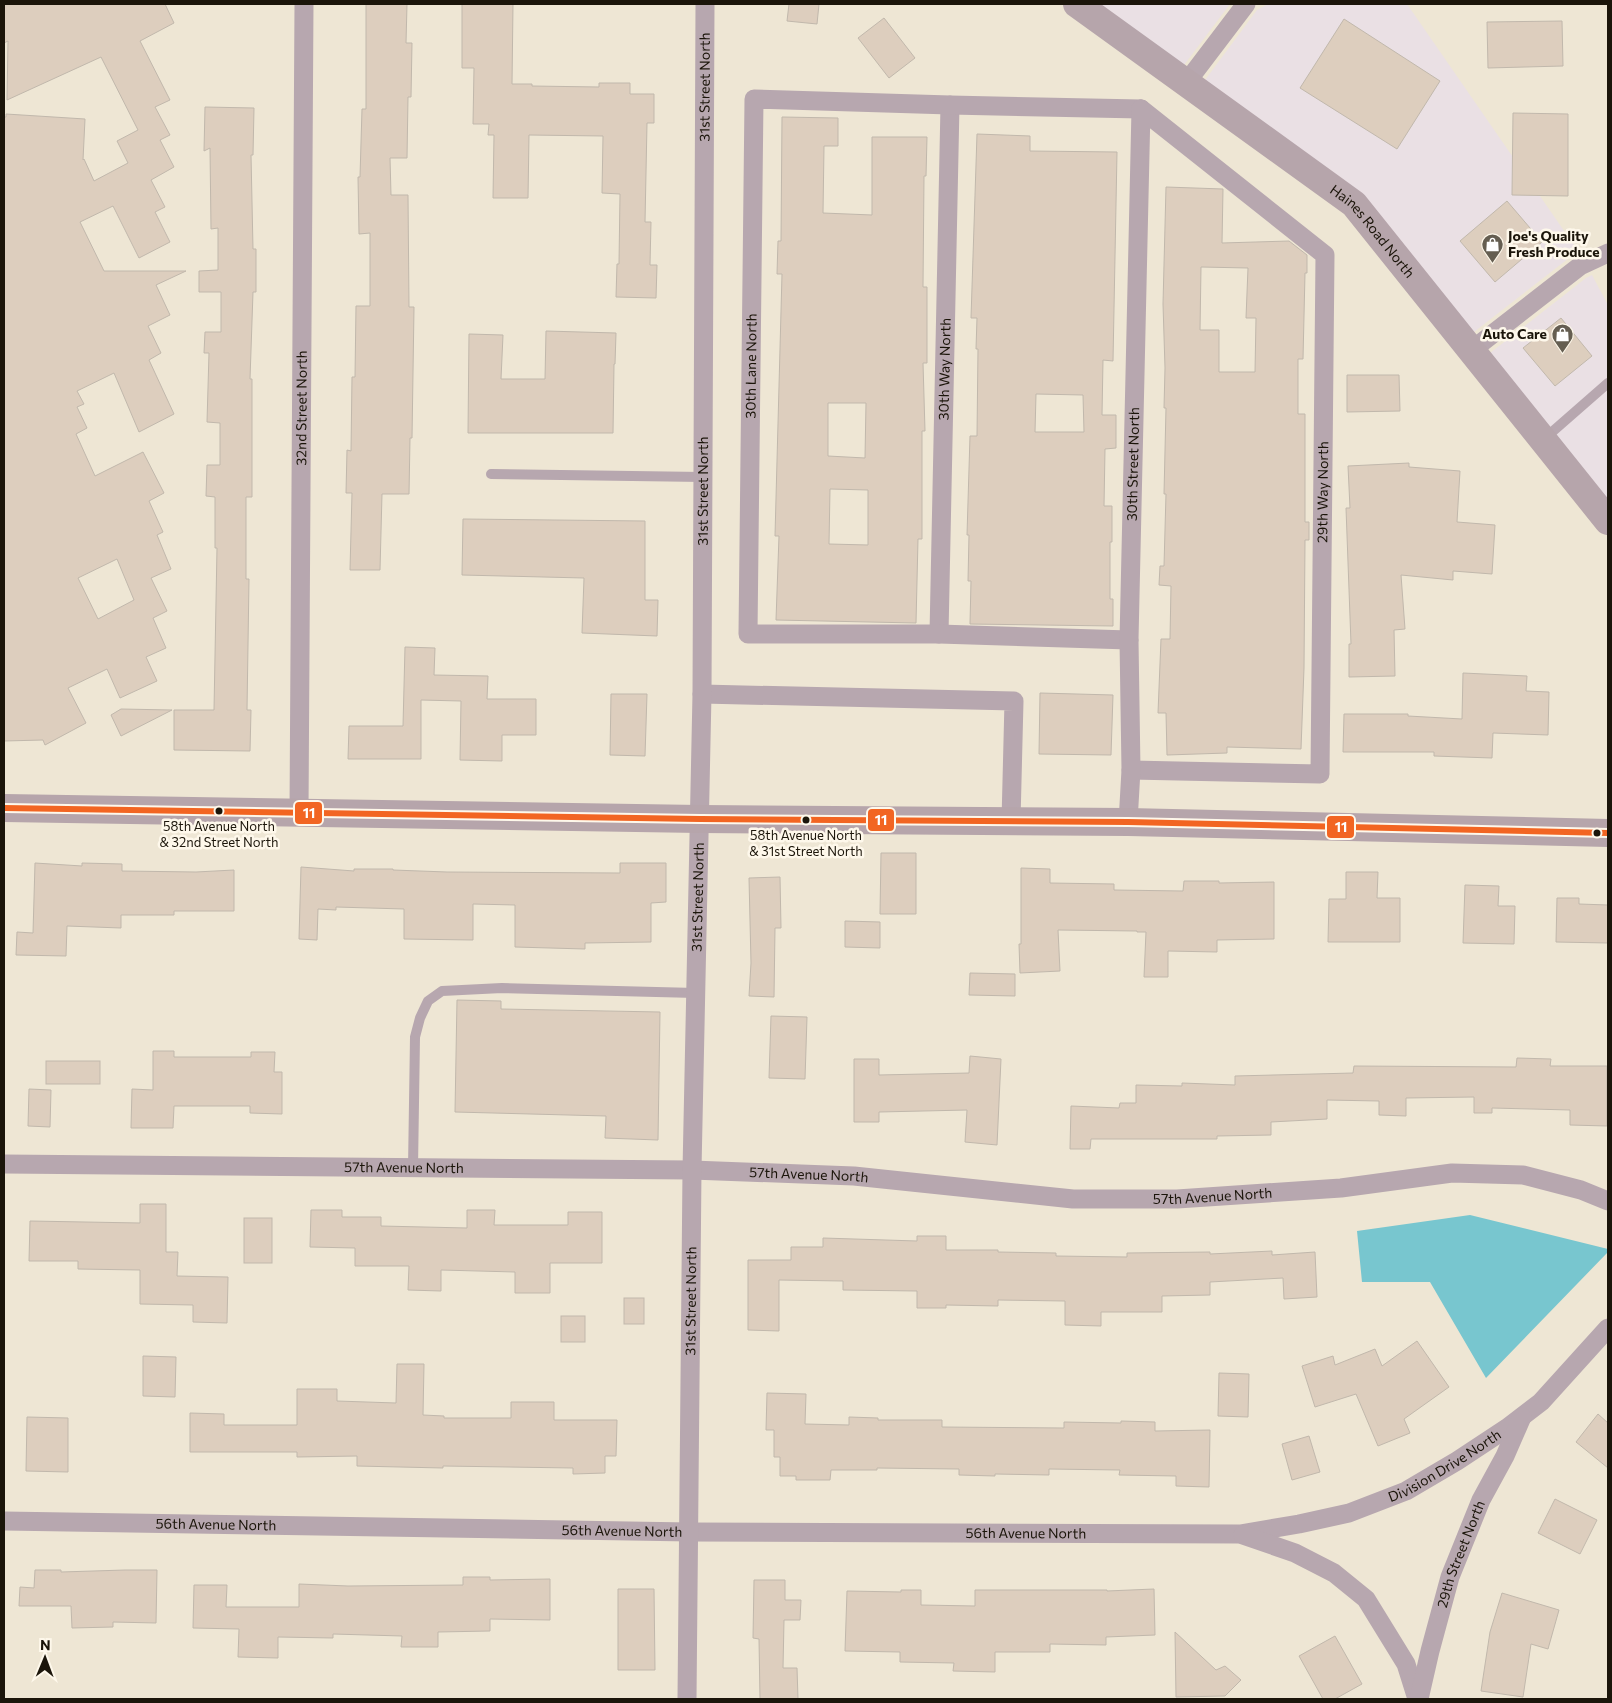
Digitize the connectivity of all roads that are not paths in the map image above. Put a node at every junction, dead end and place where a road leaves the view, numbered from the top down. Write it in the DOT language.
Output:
graph roads {
  1 [pos="304,4"];
  2 [pos="705,4"];
  3 [pos="1078,4"];
  4 [pos="1246,4"];
  5 [pos="1186,83"];
  6 [pos="950,105"];
  7 [pos="1141,108"];
  8 [pos="1608,253"];
  9 [pos="1472,350"];
  10 [pos="1608,383"];
  11 [pos="1544,440"];
  12 [pos="491,474"];
  13 [pos="703,477"];
  14 [pos="1608,521"];
  15 [pos="939,634"];
  16 [pos="1129,640"];
  17 [pos="702,694"];
  18 [pos="1131,770"];
  19 [pos="4,808"];
  20 [pos="299,812"];
  21 [pos="700,819"];
  22 [pos="1011,821"];
  23 [pos="1128,822"];
  24 [pos="1608,833"];
  25 [pos="696,993"];
  26 [pos="4,1164"];
  27 [pos="413,1168"];
  28 [pos="692,1170"];
  29 [pos="1608,1202"];
  30 [pos="1608,1328"];
  31 [pos="1522,1417"];
  32 [pos="4,1521"];
  33 [pos="690,1532"];
  34 [pos="1240,1534"];
  35 [pos="687,1699"];
  36 [pos="1418,1699"];
  1 -- 20 [label="street, 32nd Street North"];
  2 -- 13 [label="street, 31st Street North"];
  3 -- 5 [label="street, Haines Road North"];
  4 -- 5 [label="street"];
  5 -- 9 [label="street, Haines Road North"];
  6 -- 7 [label="street"];
  6 -- 15 [label="street, 30th Way North"];
  6 -- 15 [label="street, 30th Lane North"];
  7 -- 16 [label="street, 30th Street North"];
  7 -- 18 [label="street, 29th Way North"];
  8 -- 9 [label="street"];
  9 -- 11 [label="street, Haines Road North"];
  10 -- 11 [label="lane"];
  11 -- 14 [label="street, Haines Road North"];
  12 -- 13 [label="lane"];
  13 -- 17 [label="street, 31st Street North"];
  15 -- 16 [label="street"];
  16 -- 18 [label="street, 30th Street North"];
  17 -- 21 [label="street, 31st Street North"];
  17 -- 22 [label="street"];
  18 -- 23 [label="street, 30th Street North"];
  19 -- 20 [label="street"];
  20 -- 21 [label="street"];
  21 -- 22 [label="street"];
  21 -- 25 [label="street, 31st Street North"];
  22 -- 23 [label="street"];
  23 -- 24 [label="street"];
  25 -- 27 [label="lane"];
  25 -- 28 [label="street, 31st Street North"];
  26 -- 27 [label="street, 57th Avenue North"];
  27 -- 28 [label="street, 57th Avenue North"];
  28 -- 29 [label="street, 57th Avenue North"];
  28 -- 33 [label="street, 31st Street North"];
  30 -- 31 [label="street, Division Drive North"];
  31 -- 34 [label="street, Division Drive North"];
  31 -- 36 [label="street, 29th Street North"];
  32 -- 33 [label="street, 56th Avenue North"];
  33 -- 34 [label="street, 56th Avenue North"];
  33 -- 35 [label="street, 31st Street North"];
  34 -- 36 [label="street, 29th Street North"];
}
